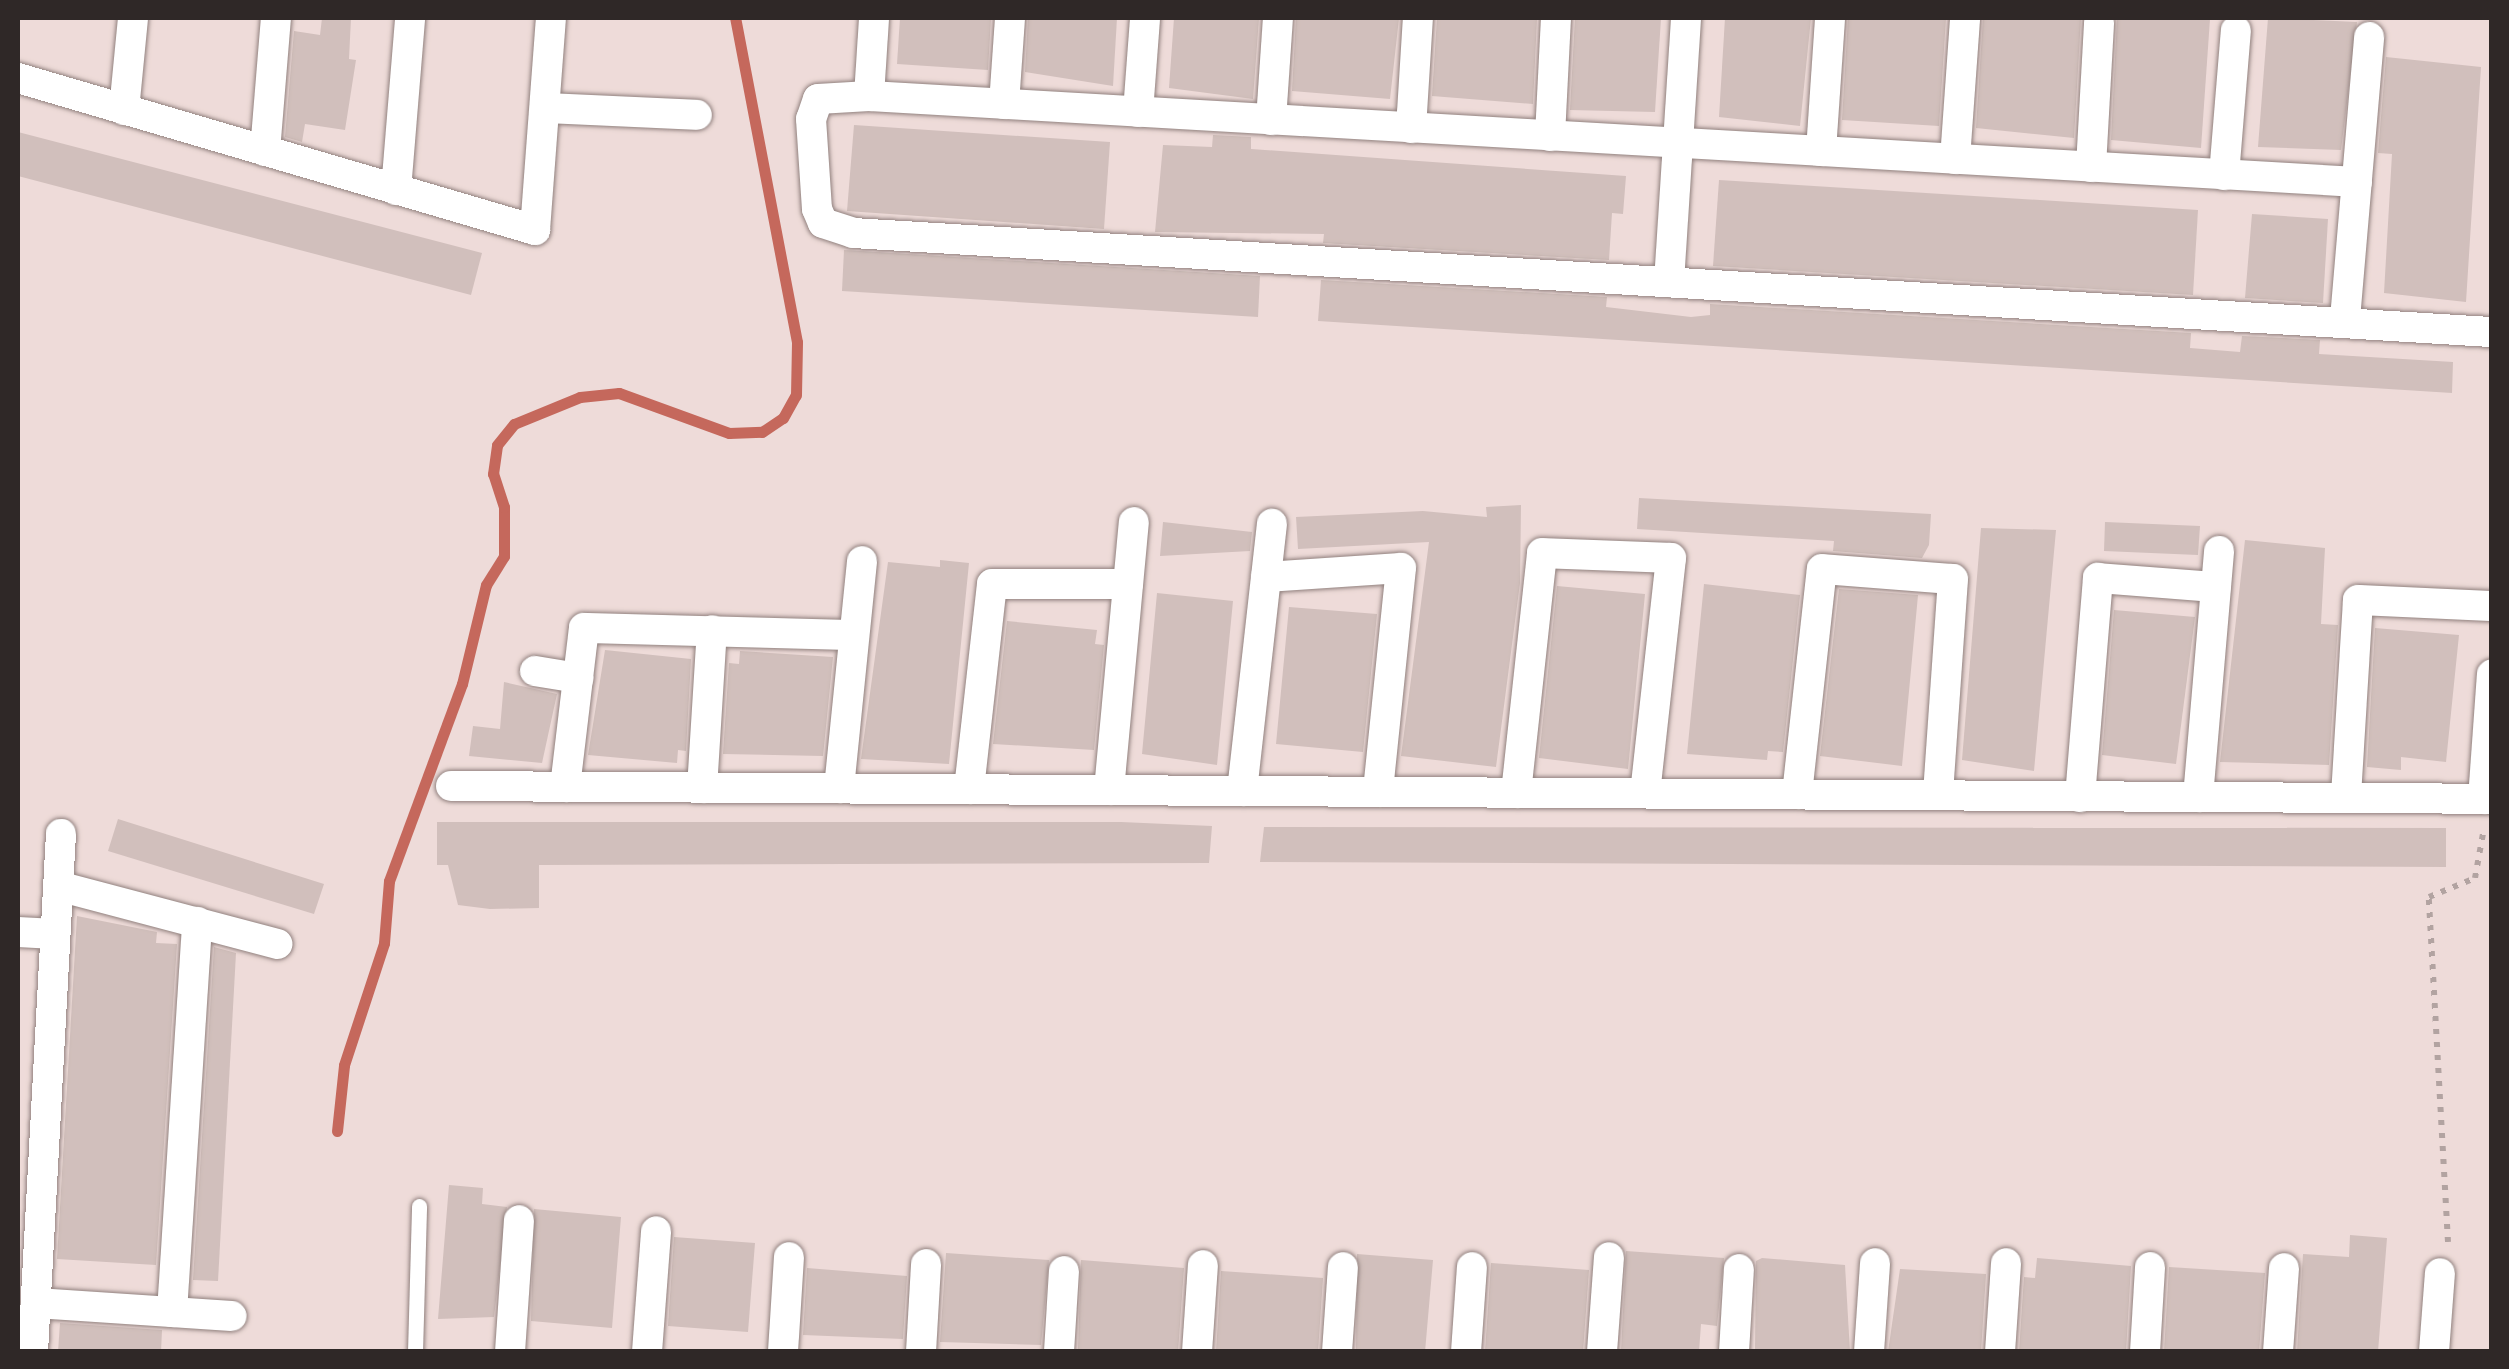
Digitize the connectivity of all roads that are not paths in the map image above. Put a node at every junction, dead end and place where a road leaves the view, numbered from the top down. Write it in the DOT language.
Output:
graph roads {
  1 [pos="132,18"];
  2 [pos="276,18"];
  3 [pos="410,18"];
  4 [pos="551,18"];
  5 [pos="874,18"];
  6 [pos="1010,18"];
  7 [pos="1144,18"];
  8 [pos="1278,18"];
  9 [pos="1418,18"];
  10 [pos="1556,18"];
  11 [pos="1686,18"];
  12 [pos="1830,18"];
  13 [pos="1965,18"];
  14 [pos="2099,22"];
  15 [pos="2236,30"];
  16 [pos="2369,38"];
  17 [pos="18,78"];
  18 [pos="869,96"];
  19 [pos="1004,104"];
  20 [pos="546,108"];
  21 [pos="124,110"];
  22 [pos="1138,112"];
  23 [pos="697,116"];
  24 [pos="1271,120"];
  25 [pos="1411,128"];
  26 [pos="1550,136"];
  27 [pos="1678,143"];
  28 [pos="264,151"];
  29 [pos="1821,151"];
  30 [pos="1955,160"];
  31 [pos="2091,167"];
  32 [pos="2224,175"];
  33 [pos="2357,182"];
  34 [pos="396,190"];
  35 [pos="1669,282"];
  36 [pos="2346,319"];
  37 [pos="2492,332"];
  38 [pos="1134,522"];
  39 [pos="1272,524"];
  40 [pos="2219,551"];
  41 [pos="862,560"];
  42 [pos="1266,578"];
  43 [pos="1128,584"];
  44 [pos="2216,587"];
  45 [pos="2492,606"];
  46 [pos="712,630"];
  47 [pos="854,635"];
  48 [pos="535,671"];
  49 [pos="2492,674"];
  50 [pos="578,678"];
  51 [pos="451,786"];
  52 [pos="565,787"];
  53 [pos="702,788"];
  54 [pos="840,788"];
  55 [pos="969,789"];
  56 [pos="1109,790"];
  57 [pos="1242,791"];
  58 [pos="1378,792"];
  59 [pos="1516,793"];
  60 [pos="1645,794"];
  61 [pos="1797,794"];
  62 [pos="1938,794"];
  63 [pos="2346,796"];
  64 [pos="2198,797"];
  65 [pos="2080,798"];
  66 [pos="2487,799"];
  67 [pos="61,834"];
  68 [pos="58,886"];
  69 [pos="196,922"];
  70 [pos="18,932"];
  71 [pos="55,934"];
  72 [pos="276,944"];
  73 [pos="419,1206"];
  74 [pos="519,1220"];
  75 [pos="656,1231"];
  76 [pos="789,1257"];
  77 [pos="1609,1257"];
  78 [pos="1875,1263"];
  79 [pos="2006,1263"];
  80 [pos="926,1264"];
  81 [pos="1203,1265"];
  82 [pos="1472,1267"];
  83 [pos="2150,1267"];
  84 [pos="1343,1268"];
  85 [pos="2284,1268"];
  86 [pos="1740,1270"];
  87 [pos="1064,1271"];
  88 [pos="2440,1273"];
  89 [pos="36,1303"];
  90 [pos="172,1312"];
  91 [pos="232,1316"];
  92 [pos="33,1352"];
  93 [pos="415,1352"];
  94 [pos="510,1352"];
  95 [pos="648,1352"];
  96 [pos="783,1352"];
  97 [pos="920,1352"];
  98 [pos="1058,1352"];
  99 [pos="1198,1352"];
  100 [pos="1337,1352"];
  101 [pos="1466,1352"];
  102 [pos="1602,1352"];
  103 [pos="1734,1352"];
  104 [pos="1869,1352"];
  105 [pos="2000,1352"];
  106 [pos="2145,1352"];
  107 [pos="2278,1352"];
  108 [pos="2434,1352"];
  1 -- 21 [label="street"];
  2 -- 28 [label="street"];
  3 -- 34 [label="street"];
  4 -- 20 [label="street"];
  5 -- 18 [label="street"];
  6 -- 19 [label="street"];
  7 -- 22 [label="street"];
  8 -- 24 [label="street"];
  9 -- 25 [label="street"];
  10 -- 26 [label="street"];
  11 -- 27 [label="street"];
  12 -- 29 [label="street"];
  13 -- 30 [label="street"];
  14 -- 31 [label="street"];
  15 -- 32 [label="street"];
  16 -- 33 [label="street"];
  17 -- 21 [label="street"];
  18 -- 19 [label="street"];
  18 -- 35 [label="street"];
  19 -- 22 [label="street"];
  20 -- 23 [label="street"];
  20 -- 34 [label="street"];
  21 -- 28 [label="street"];
  22 -- 24 [label="street"];
  24 -- 25 [label="street"];
  25 -- 26 [label="street"];
  26 -- 27 [label="street"];
  27 -- 29 [label="street"];
  27 -- 35 [label="street"];
  28 -- 34 [label="street"];
  29 -- 30 [label="street"];
  30 -- 31 [label="street"];
  31 -- 32 [label="street"];
  32 -- 33 [label="street"];
  33 -- 36 [label="street"];
  35 -- 36 [label="street"];
  36 -- 37 [label="street"];
  38 -- 43 [label="street"];
  39 -- 42 [label="street"];
  40 -- 44 [label="street"];
  41 -- 47 [label="street"];
  42 -- 57 [label="street"];
  42 -- 58 [label="street"];
  43 -- 55 [label="street"];
  43 -- 56 [label="street"];
  44 -- 64 [label="street"];
  44 -- 65 [label="street"];
  45 -- 63 [label="street"];
  46 -- 47 [label="street"];
  46 -- 50 [label="street"];
  46 -- 53 [label="street"];
  47 -- 54 [label="street"];
  48 -- 50 [label="street"];
  49 -- 66 [label="street"];
  50 -- 52 [label="street"];
  51 -- 52 [label="street"];
  52 -- 53 [label="street"];
  53 -- 54 [label="street"];
  54 -- 55 [label="street"];
  55 -- 56 [label="street"];
  56 -- 57 [label="street"];
  57 -- 58 [label="street"];
  58 -- 59 [label="street"];
  59 -- 60 [label="street"];
  59 -- 60 [label="street"];
  60 -- 61 [label="street"];
  61 -- 62 [label="street"];
  61 -- 62 [label="street"];
  62 -- 65 [label="street"];
  63 -- 64 [label="street"];
  63 -- 66 [label="street"];
  64 -- 65 [label="street"];
  67 -- 68 [label="street"];
  68 -- 69 [label="street"];
  68 -- 71 [label="street"];
  69 -- 72 [label="street"];
  69 -- 90 [label="street"];
  70 -- 71 [label="street"];
  71 -- 89 [label="street"];
  73 -- 93 [label="lane"];
  74 -- 94 [label="street"];
  75 -- 95 [label="street"];
  76 -- 96 [label="street"];
  77 -- 102 [label="street"];
  78 -- 104 [label="street"];
  79 -- 105 [label="street"];
  80 -- 97 [label="street"];
  81 -- 99 [label="street"];
  82 -- 101 [label="street"];
  83 -- 106 [label="street"];
  84 -- 100 [label="street"];
  85 -- 107 [label="street"];
  86 -- 103 [label="street"];
  87 -- 98 [label="street"];
  88 -- 108 [label="street"];
  89 -- 90 [label="street"];
  89 -- 92 [label="street"];
  90 -- 91 [label="street"];
}
